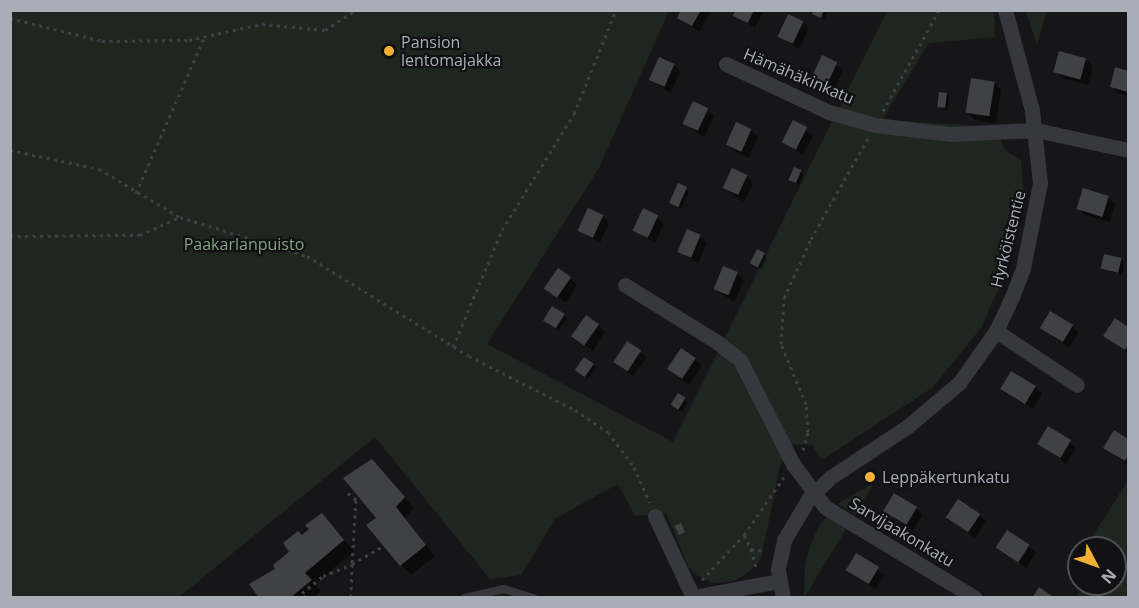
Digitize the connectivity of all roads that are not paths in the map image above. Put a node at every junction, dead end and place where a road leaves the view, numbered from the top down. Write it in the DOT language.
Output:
graph roads {
  1 [pos="1005,10"];
  2 [pos="726,64"];
  3 [pos="1036,130"];
  4 [pos="1128,150"];
  5 [pos="625,285"];
  6 [pos="996,331"];
  7 [pos="1077,385"];
  8 [pos="813,493"];
  9 [pos="655,516"];
  10 [pos="779,581"];
  11 [pos="465,597"];
  12 [pos="534,597"];
  13 [pos="693,597"];
  14 [pos="783,597"];
  15 [pos="975,597"];
  1 -- 3 [label="street, Hyrköistentie"];
  2 -- 3 [label="street, Hämähäkinkatu"];
  3 -- 4 [label="street, Hämähäkinkatu"];
  3 -- 6 [label="street, Hyrköistentie"];
  5 -- 8 [label="street"];
  6 -- 7 [label="street"];
  6 -- 8 [label="street, Hyrköistentie"];
  8 -- 10 [label="street, Hyrköistentie"];
  8 -- 15 [label="street, Sarvijaakonkatu"];
  9 -- 13 [label="street"];
  10 -- 13 [label="street"];
  10 -- 14 [label="street, Hyrköistentie"];
  11 -- 12 [label="lane"];
}
